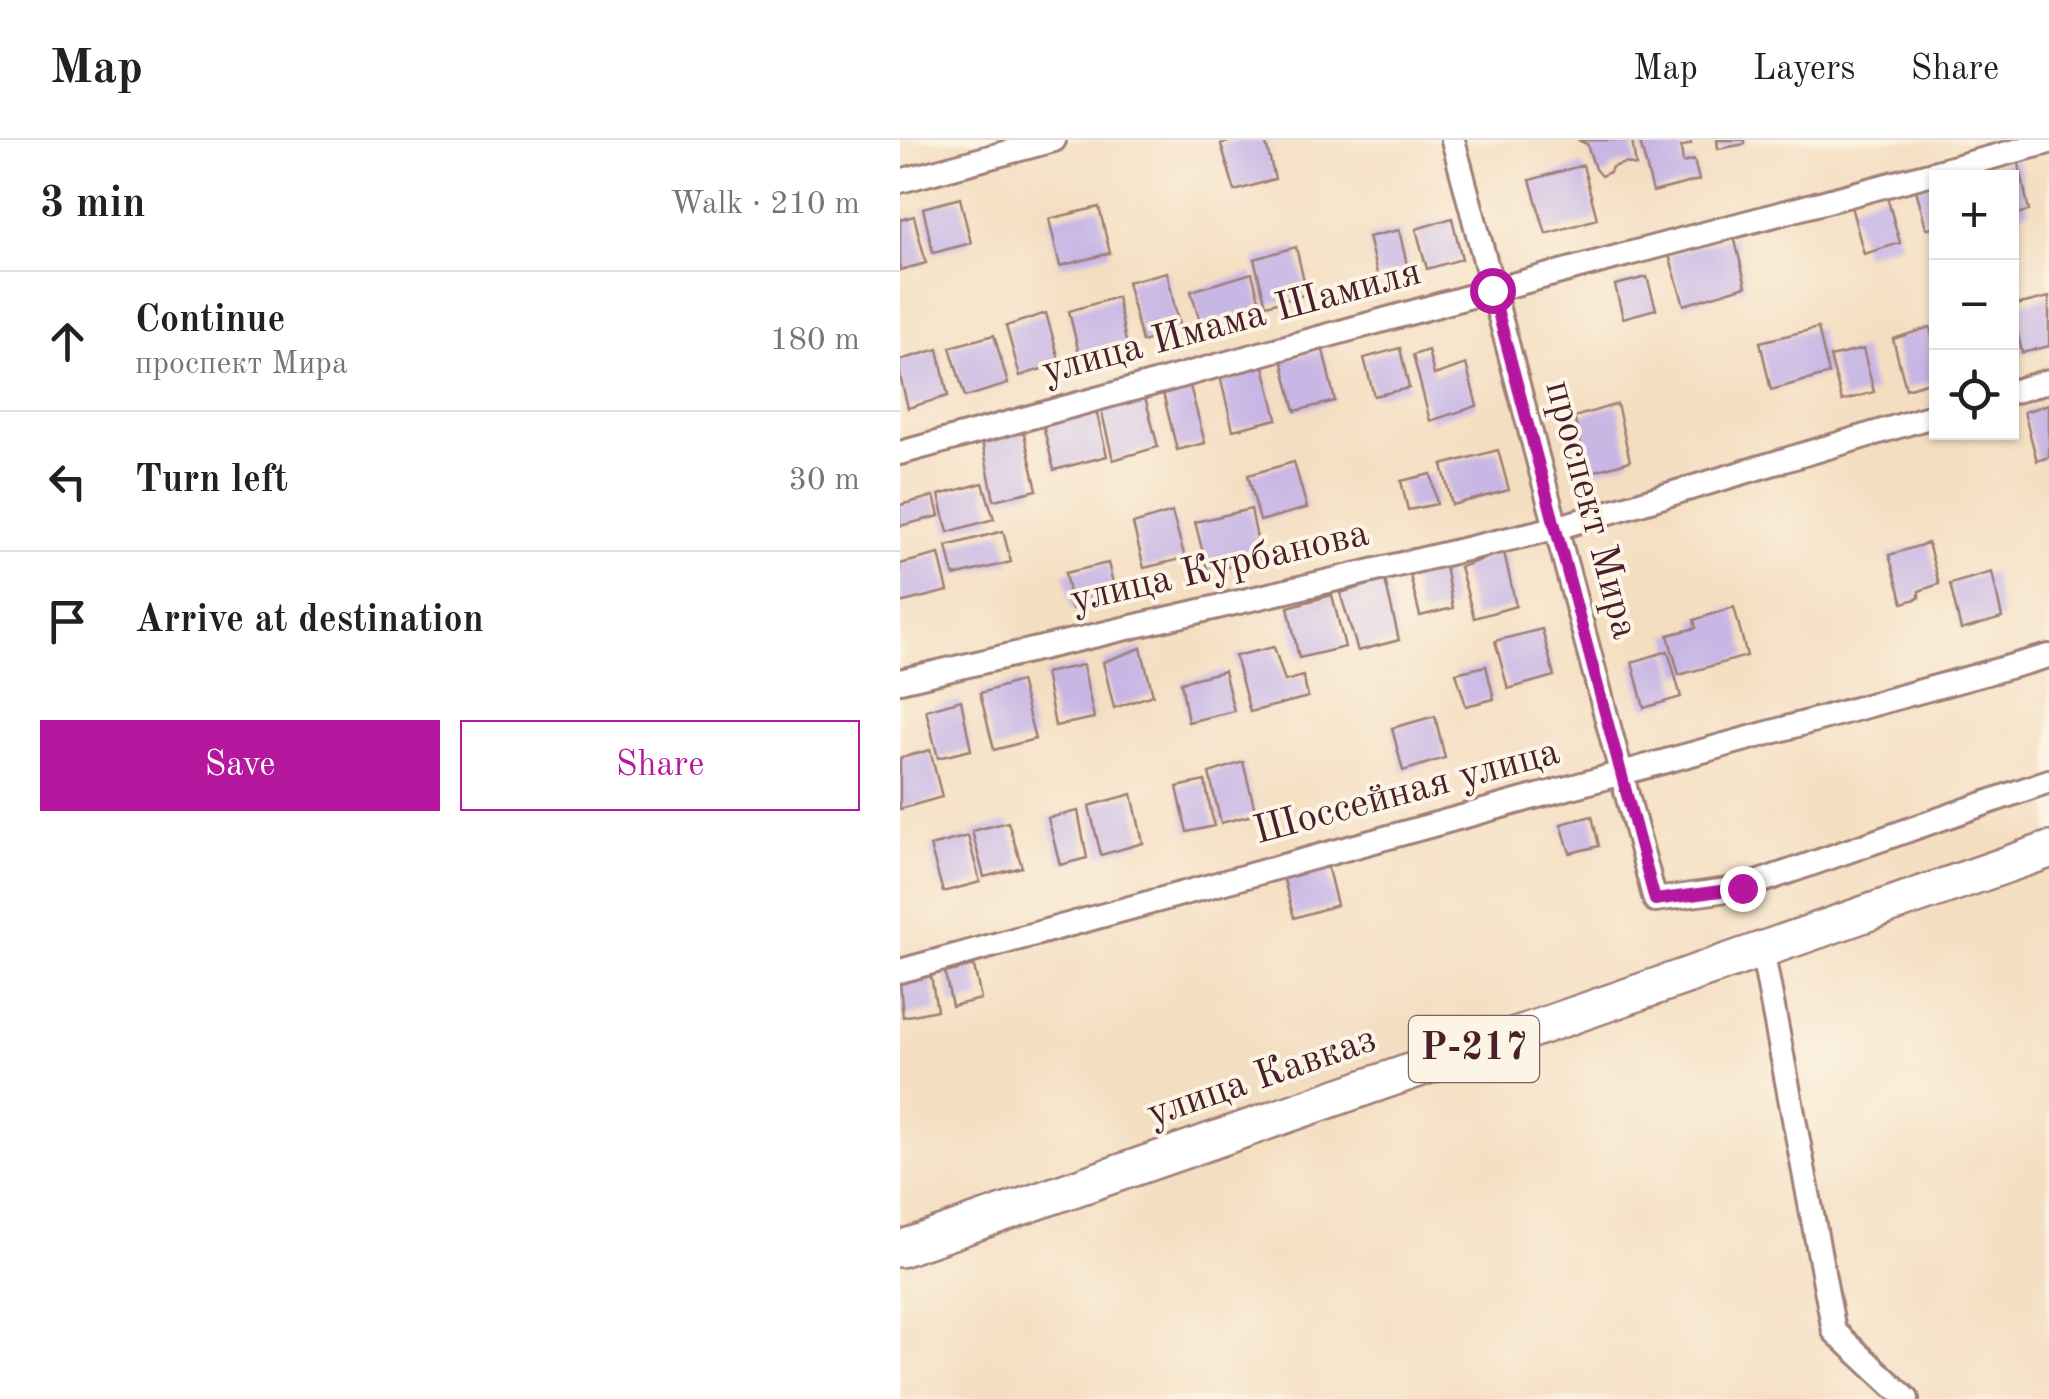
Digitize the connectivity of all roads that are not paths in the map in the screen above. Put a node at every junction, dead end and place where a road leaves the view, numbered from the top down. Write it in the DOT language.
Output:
graph roads {
  1 [pos="1054,140"];
  2 [pos="1453,140"];
  3 [pos="2049,142"];
  4 [pos="900,182"];
  5 [pos="1492,290"];
  6 [pos="2049,381"];
  7 [pos="2019,390"];
  8 [pos="1929,417"];
  9 [pos="900,453"];
  10 [pos="1556,528"];
  11 [pos="2049,656"];
  12 [pos="900,681"];
  13 [pos="1622,773"];
  14 [pos="2049,781"];
  15 [pos="2049,850"];
  16 [pos="1762,948"];
  17 [pos="900,972"];
  18 [pos="900,1249"];
  19 [pos="1907,1399"];
  1 -- 4 [label="street"];
  2 -- 5 [label="street, проспект Мира"];
  3 -- 5 [label="street, улица Имама Шамиля"];
  5 -- 9 [label="street, улица Имама Шамиля"];
  5 -- 10 [label="street, проспект Мира"];
  6 -- 7 [label="street"];
  8 -- 10 [label="street, улица Курбанова"];
  10 -- 12 [label="street, улица Курбанова"];
  10 -- 13 [label="street, проспект Мира"];
  11 -- 13 [label="street, Шоссейная улица"];
  13 -- 14 [label="street, проспект Мира"];
  13 -- 17 [label="street, Шоссейная улица"];
  15 -- 16 [label="highway, улица Кавказ / Р-217"];
  16 -- 18 [label="highway, улица Кавказ / Р-217"];
  16 -- 19 [label="street"];
}
